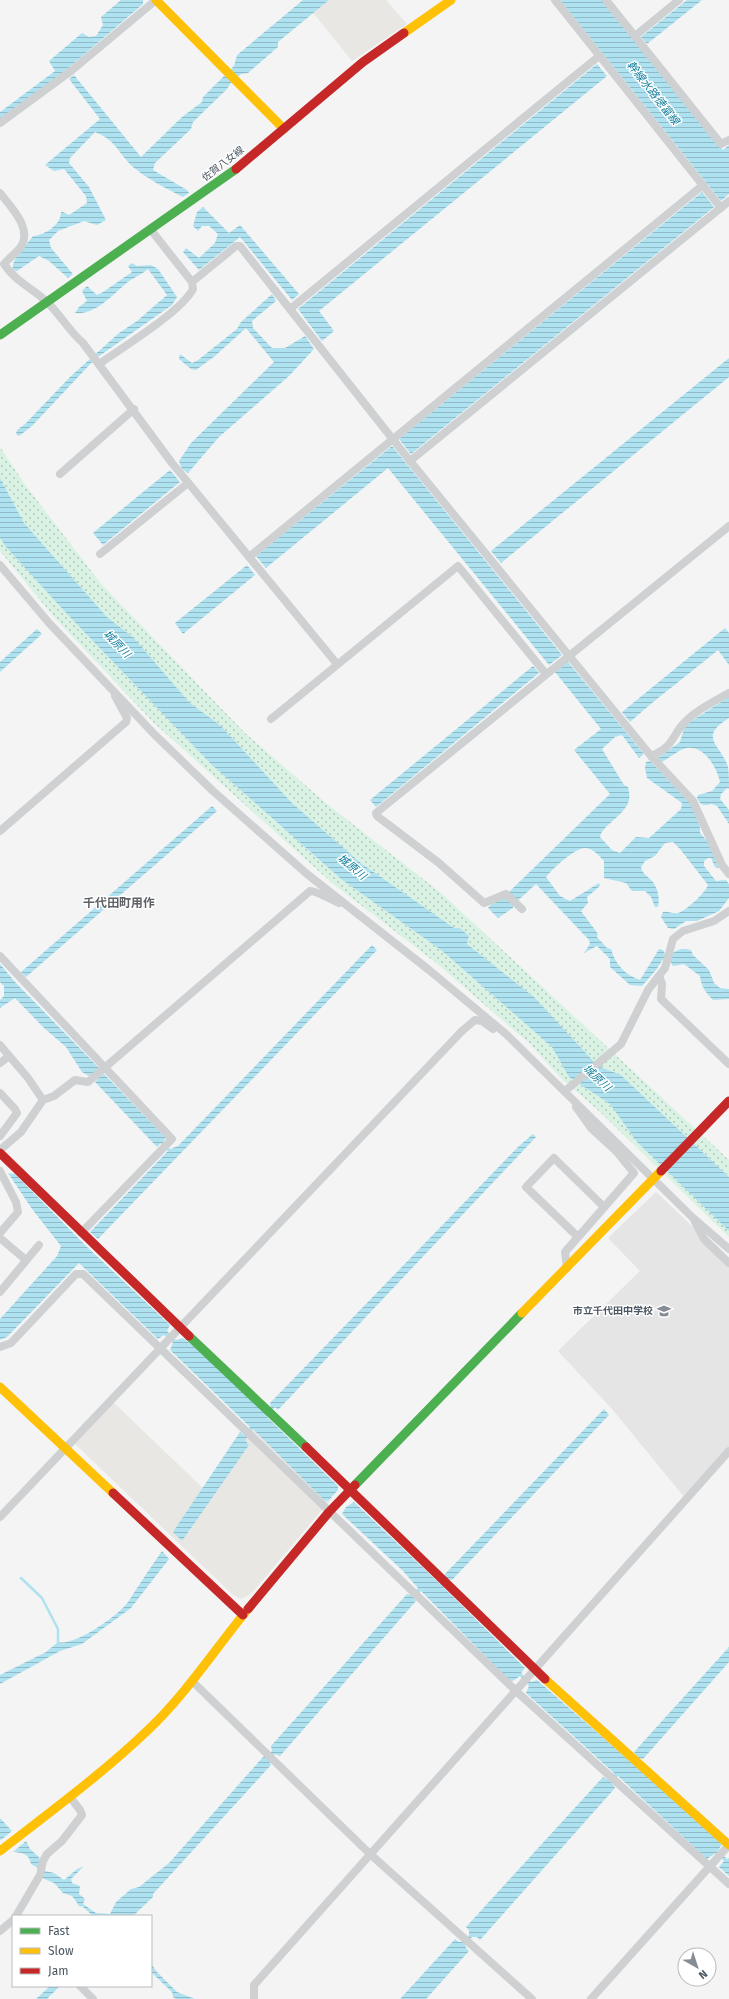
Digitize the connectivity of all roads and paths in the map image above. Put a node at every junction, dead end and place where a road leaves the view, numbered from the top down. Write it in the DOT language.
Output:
graph roads {
  1 [pos="156,0"];
  2 [pos="451,0"];
  3 [pos="555,0"];
  4 [pos="606,0"];
  5 [pos="679,0"];
  6 [pos="635,36"];
  7 [pos="599,56"];
  8 [pos="0,123"];
  9 [pos="284,129"];
  10 [pos="729,140"];
  11 [pos="703,186"];
  12 [pos="0,194"];
  13 [pos="729,201"];
  14 [pos="720,208"];
  15 [pos="152,230"];
  16 [pos="2,265"];
  17 [pos="192,282"];
  18 [pos="46,301"];
  19 [pos="290,309"];
  20 [pos="0,335"];
  21 [pos="96,361"];
  22 [pos="134,409"];
  23 [pos="393,439"];
  24 [pos="410,461"];
  25 [pos="60,474"];
  26 [pos="188,483"];
  27 [pos="729,526"];
  28 [pos="100,554"];
  29 [pos="249,557"];
  30 [pos="0,565"];
  31 [pos="569,655"];
  32 [pos="337,664"];
  33 [pos="546,674"];
  34 [pos="114,692"];
  35 [pos="729,693"];
  36 [pos="271,719"];
  37 [pos="651,756"];
  38 [pos="0,831"];
  39 [pos="729,874"];
  40 [pos="347,906"];
  41 [pos="522,909"];
  42 [pos="729,911"];
  43 [pos="0,956"];
  44 [pos="659,976"];
  45 [pos="506,1034"];
  46 [pos="0,1045"];
  47 [pos="9,1056"];
  48 [pos="0,1063"];
  49 [pos="729,1064"];
  50 [pos="105,1067"];
  51 [pos="565,1091"];
  52 [pos="0,1093"];
  53 [pos="43,1100"];
  54 [pos="574,1101"];
  55 [pos="729,1101"];
  56 [pos="0,1136"];
  57 [pos="0,1152"];
  58 [pos="0,1170"];
  59 [pos="653,1179"];
  60 [pos="604,1207"];
  61 [pos="692,1217"];
  62 [pos="0,1233"];
  63 [pos="81,1233"];
  64 [pos="578,1237"];
  65 [pos="0,1238"];
  66 [pos="38,1245"];
  67 [pos="729,1249"];
  68 [pos="26,1260"];
  69 [pos="729,1263"];
  70 [pos="567,1268"];
  71 [pos="0,1292"];
  72 [pos="180,1328"];
  73 [pos="0,1347"];
  74 [pos="159,1349"];
  75 [pos="0,1387"];
  76 [pos="65,1449"];
  77 [pos="729,1451"];
  78 [pos="351,1489"];
  79 [pos="329,1512"];
  80 [pos="0,1517"];
  81 [pos="243,1615"];
  82 [pos="533,1672"];
  83 [pos="192,1681"];
  84 [pos="518,1688"];
  85 [pos="70,1797"];
  86 [pos="725,1850"];
  87 [pos="0,1851"];
  88 [pos="370,1854"];
  89 [pos="710,1867"];
  90 [pos="729,1884"];
  91 [pos="17,1915"];
  92 [pos="12,1921"];
  93 [pos="0,1931"];
  94 [pos="81,1987"];
  95 [pos="93,1999"];
  96 [pos="254,1999"];
  97 [pos="532,1999"];
  98 [pos="591,1999"];
  1 -- 8 [label="street"];
  1 -- 9 [label="street"];
  2 -- 9 [label="street, 佐賀八女線"];
  3 -- 7 [label="street"];
  4 -- 6 [label="street"];
  5 -- 6 [label="street"];
  6 -- 10 [label="street"];
  7 -- 11 [label="street"];
  7 -- 19 [label="street"];
  9 -- 15 [label="street, 佐賀八女線"];
  11 -- 14 [label="street"];
  11 -- 23 [label="street"];
  12 -- 16 [label="street"];
  13 -- 14 [label="street"];
  14 -- 24 [label="street"];
  15 -- 17 [label="street"];
  15 -- 18 [label="street, 佐賀八女線"];
  16 -- 18 [label="street"];
  17 -- 19 [label="street"];
  17 -- 21 [label="street"];
  18 -- 20 [label="street, 佐賀八女線"];
  18 -- 21 [label="street"];
  19 -- 23 [label="street"];
  21 -- 22 [label="street"];
  22 -- 25 [label="street"];
  22 -- 26 [label="street"];
  23 -- 24 [label="street"];
  23 -- 29 [label="street"];
  24 -- 31 [label="street"];
  26 -- 28 [label="street"];
  26 -- 29 [label="street"];
  27 -- 31 [label="street"];
  29 -- 32 [label="street"];
  30 -- 34 [label="street"];
  31 -- 33 [label="street"];
  31 -- 37 [label="street"];
  32 -- 33 [label="street"];
  32 -- 36 [label="street"];
  33 -- 41 [label="street"];
  34 -- 38 [label="street"];
  34 -- 40 [label="street"];
  35 -- 37 [label="street"];
  37 -- 39 [label="street"];
  40 -- 45 [label="street"];
  40 -- 50 [label="street"];
  42 -- 44 [label="street"];
  43 -- 50 [label="street"];
  44 -- 49 [label="street"];
  44 -- 51 [label="street"];
  45 -- 51 [label="street"];
  45 -- 72 [label="street"];
  46 -- 47 [label="street"];
  47 -- 48 [label="street"];
  47 -- 53 [label="street"];
  50 -- 53 [label="street"];
  50 -- 63 [label="street"];
  51 -- 54 [label="street"];
  52 -- 56 [label="street"];
  53 -- 57 [label="street"];
  54 -- 59 [label="street"];
  54 -- 60 [label="street"];
  55 -- 59 [label="street"];
  57 -- 63 [label="street"];
  58 -- 62 [label="street"];
  59 -- 61 [label="street"];
  59 -- 70 [label="street"];
  60 -- 64 [label="street"];
  60 -- 64 [label="street"];
  61 -- 67 [label="street"];
  61 -- 69 [label="street"];
  63 -- 72 [label="street"];
  64 -- 70 [label="street"];
  65 -- 68 [label="street"];
  66 -- 68 [label="street"];
  68 -- 71 [label="street"];
  70 -- 78 [label="street"];
  72 -- 74 [label="street"];
  72 -- 78 [label="street"];
  73 -- 74 [label="street"];
  74 -- 76 [label="street"];
  74 -- 79 [label="street"];
  75 -- 76 [label="street"];
  76 -- 80 [label="street"];
  76 -- 81 [label="street"];
  77 -- 82 [label="street"];
  78 -- 79 [label="street"];
  78 -- 82 [label="street"];
  79 -- 81 [label="street"];
  79 -- 84 [label="street"];
  81 -- 83 [label="street"];
  82 -- 84 [label="street"];
  82 -- 86 [label="street"];
  83 -- 85 [label="street"];
  83 -- 88 [label="street"];
  84 -- 88 [label="street"];
  84 -- 89 [label="street"];
  85 -- 87 [label="street"];
  85 -- 91 [label="street"];
  86 -- 89 [label="street"];
  88 -- 96 [label="street"];
  88 -- 97 [label="street"];
  89 -- 90 [label="street"];
  89 -- 98 [label="street"];
  92 -- 93 [label="street"];
  94 -- 95 [label="street"];
}
